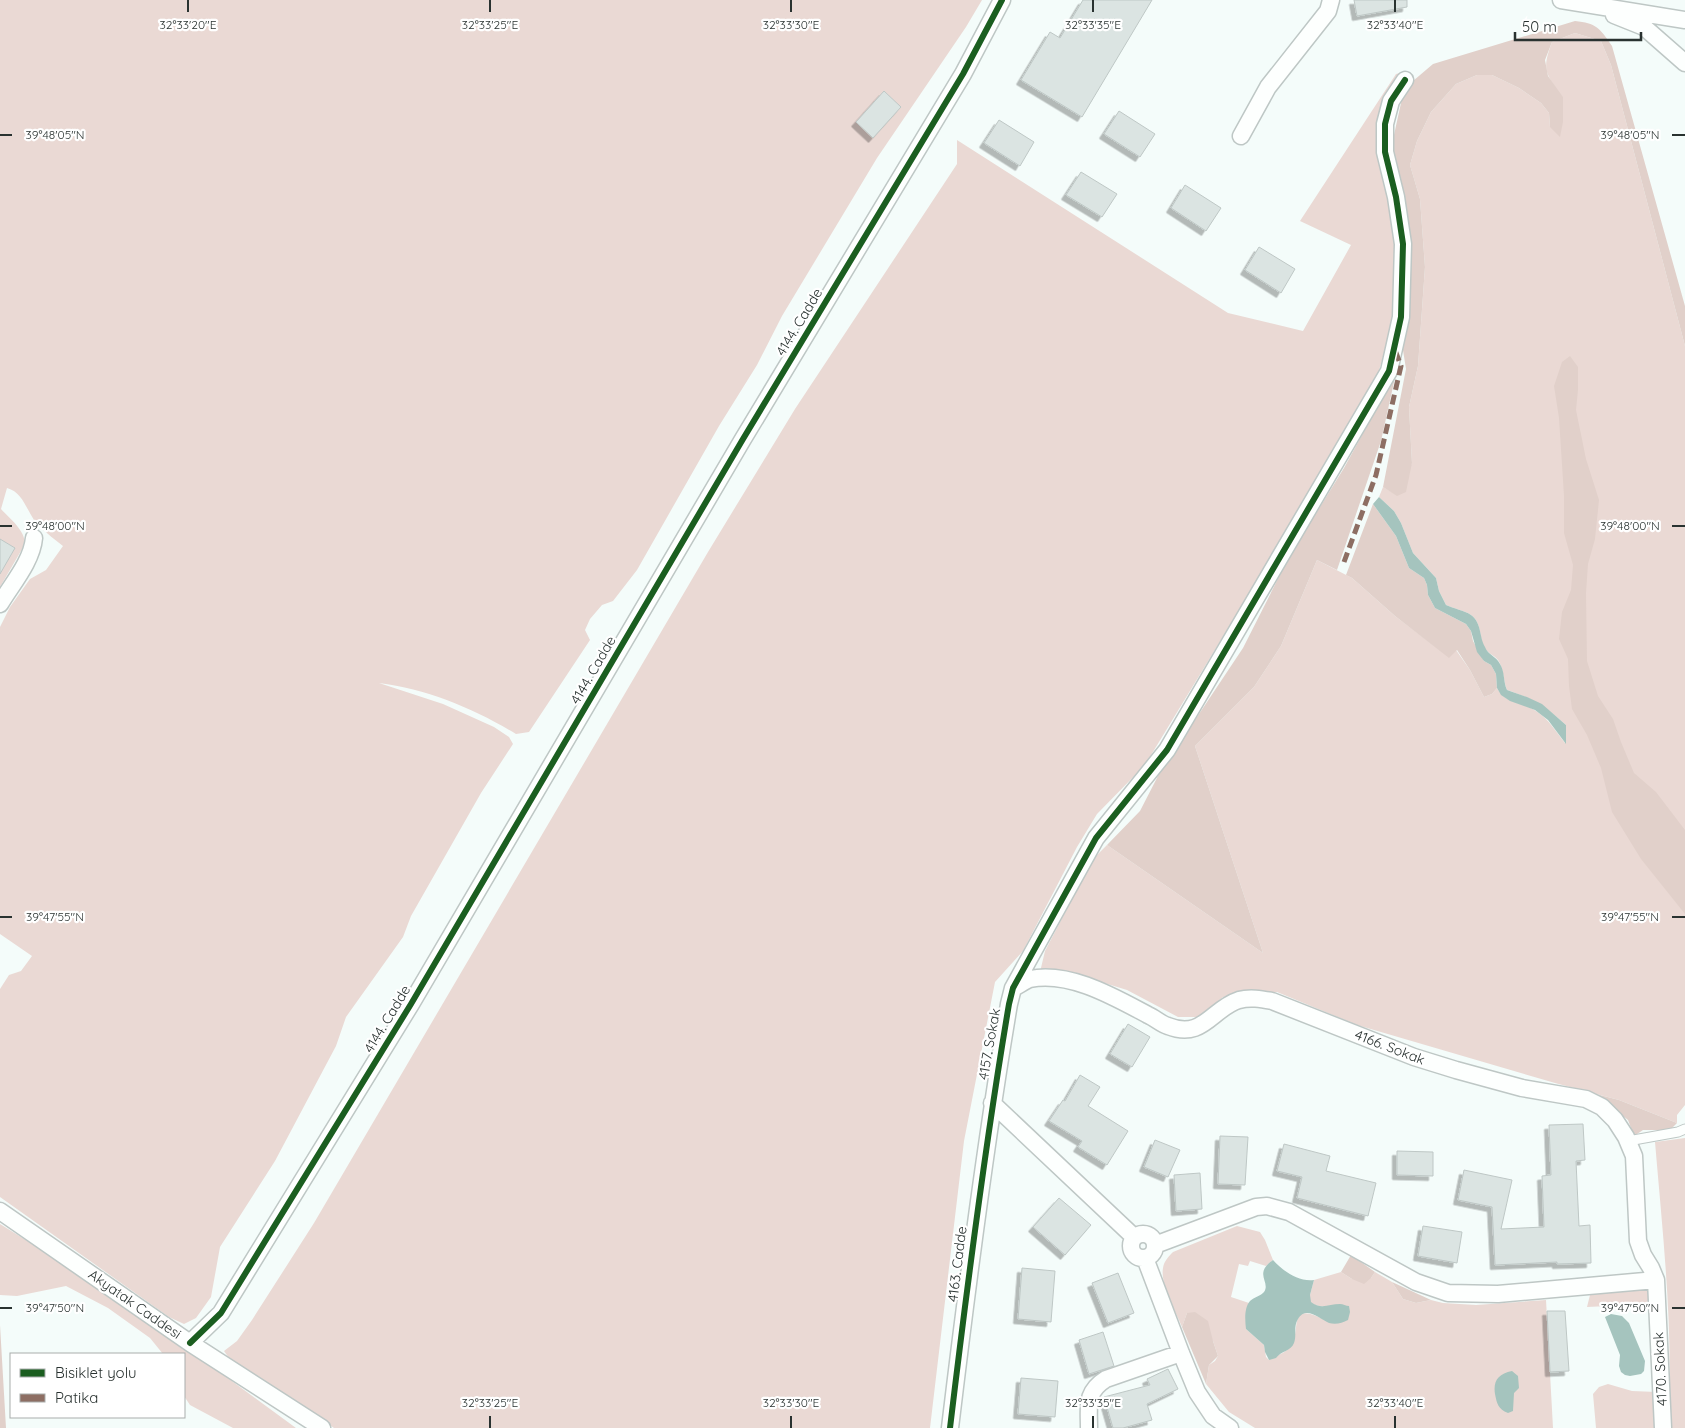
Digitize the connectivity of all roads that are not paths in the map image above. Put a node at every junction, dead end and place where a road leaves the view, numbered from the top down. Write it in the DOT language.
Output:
graph roads {
  1 [pos="1002,0"];
  2 [pos="1331,0"];
  3 [pos="1561,0"];
  4 [pos="1586,4"];
  5 [pos="1685,20"];
  6 [pos="1685,63"];
  7 [pos="1405,80"];
  8 [pos="1242,136"];
  9 [pos="34,538"];
  10 [pos="0,604"];
  11 [pos="1013,988"];
  12 [pos="992,1103"];
  13 [pos="1685,1129"];
  14 [pos="1628,1140"];
  15 [pos="0,1210"];
  16 [pos="1134,1237"];
  17 [pos="1156,1245"];
  18 [pos="1146,1258"];
  19 [pos="1656,1280"];
  20 [pos="190,1343"];
  21 [pos="1181,1353"];
  22 [pos="322,1428"];
  23 [pos="950,1428"];
  24 [pos="1089,1428"];
  25 [pos="1230,1428"];
  26 [pos="1664,1428"];
  1 -- 20 [label="street, 4144. Cadde"];
  2 -- 8 [label="street"];
  3 -- 4 [label="street"];
  4 -- 5 [label="street"];
  4 -- 6 [label="street"];
  7 -- 11 [label="street, 4157. Sokak"];
  9 -- 10 [label="street"];
  11 -- 12 [label="street, 4157. Sokak"];
  11 -- 14 [label="street, 4166. Sokak"];
  12 -- 16 [label="street"];
  12 -- 23 [label="street, 4163. Cadde"];
  13 -- 14 [label="lane"];
  14 -- 19 [label="street, 4166. Sokak"];
  15 -- 20 [label="street, Akyatak Caddesi"];
  16 -- 17 [label="street"];
  16 -- 18 [label="street"];
  17 -- 18 [label="street"];
  17 -- 19 [label="street"];
  18 -- 21 [label="street"];
  19 -- 26 [label="street, 4170. Sokak"];
  20 -- 22 [label="street, Akyatak Caddesi"];
  21 -- 24 [label="street"];
  21 -- 25 [label="street"];
}
